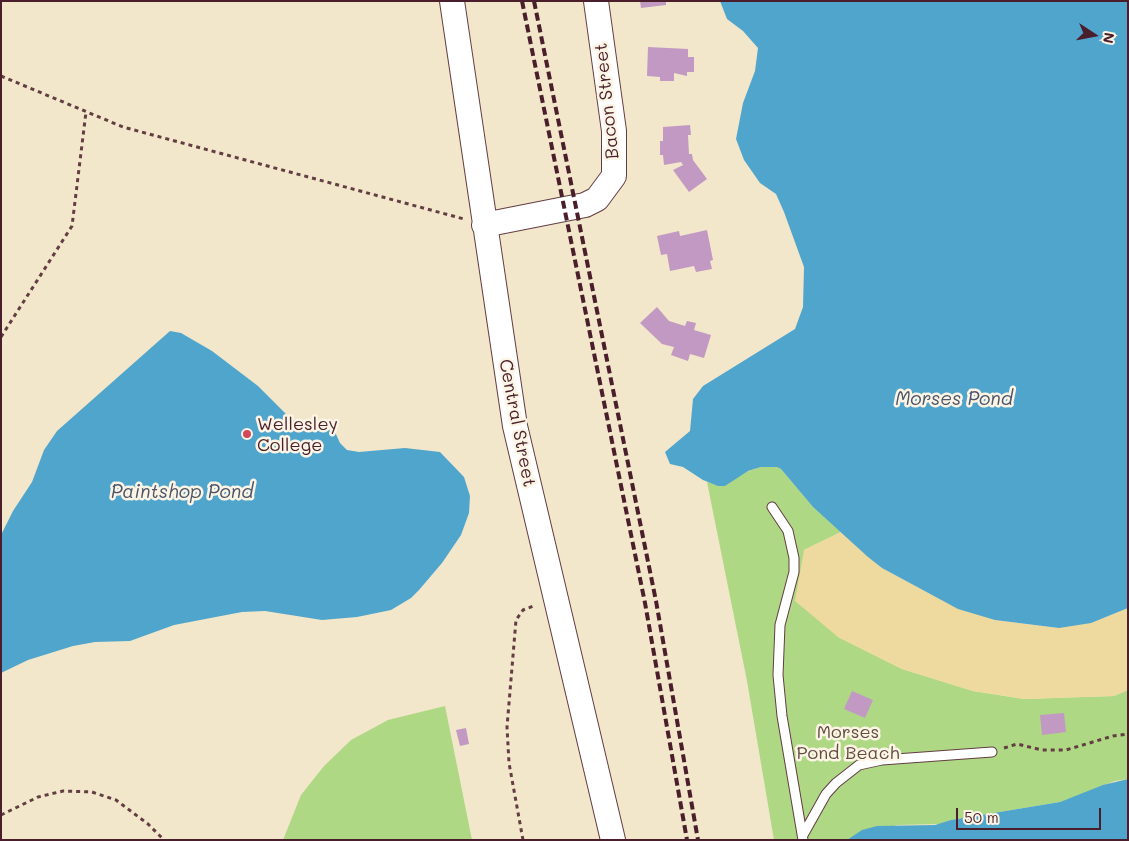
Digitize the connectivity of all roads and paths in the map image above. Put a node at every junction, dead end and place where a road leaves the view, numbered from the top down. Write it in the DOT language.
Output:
graph roads {
  1 [pos="452,1"];
  2 [pos="596,1"];
  3 [pos="1,76"];
  4 [pos="86,112"];
  5 [pos="484,225"];
  6 [pos="1,338"];
  7 [pos="772,507"];
  8 [pos="556,599"];
  9 [pos="1128,734"];
  10 [pos="992,752"];
  11 [pos="1,815"];
  12 [pos="803,838"];
  13 [pos="164,840"];
  14 [pos="523,840"];
  15 [pos="613,840"];
  1 -- 5 [label="main road, Central Street"];
  2 -- 5 [label="main road, Bacon Street"];
  3 -- 4 [label="path"];
  4 -- 5 [label="path"];
  4 -- 6 [label="path"];
  5 -- 8 [label="main road, Central Street"];
  7 -- 12 [label="lane"];
  8 -- 14 [label="path"];
  8 -- 15 [label="main road, Central Street"];
  9 -- 10 [label="path"];
  10 -- 12 [label="lane"];
  11 -- 13 [label="path"];
}
